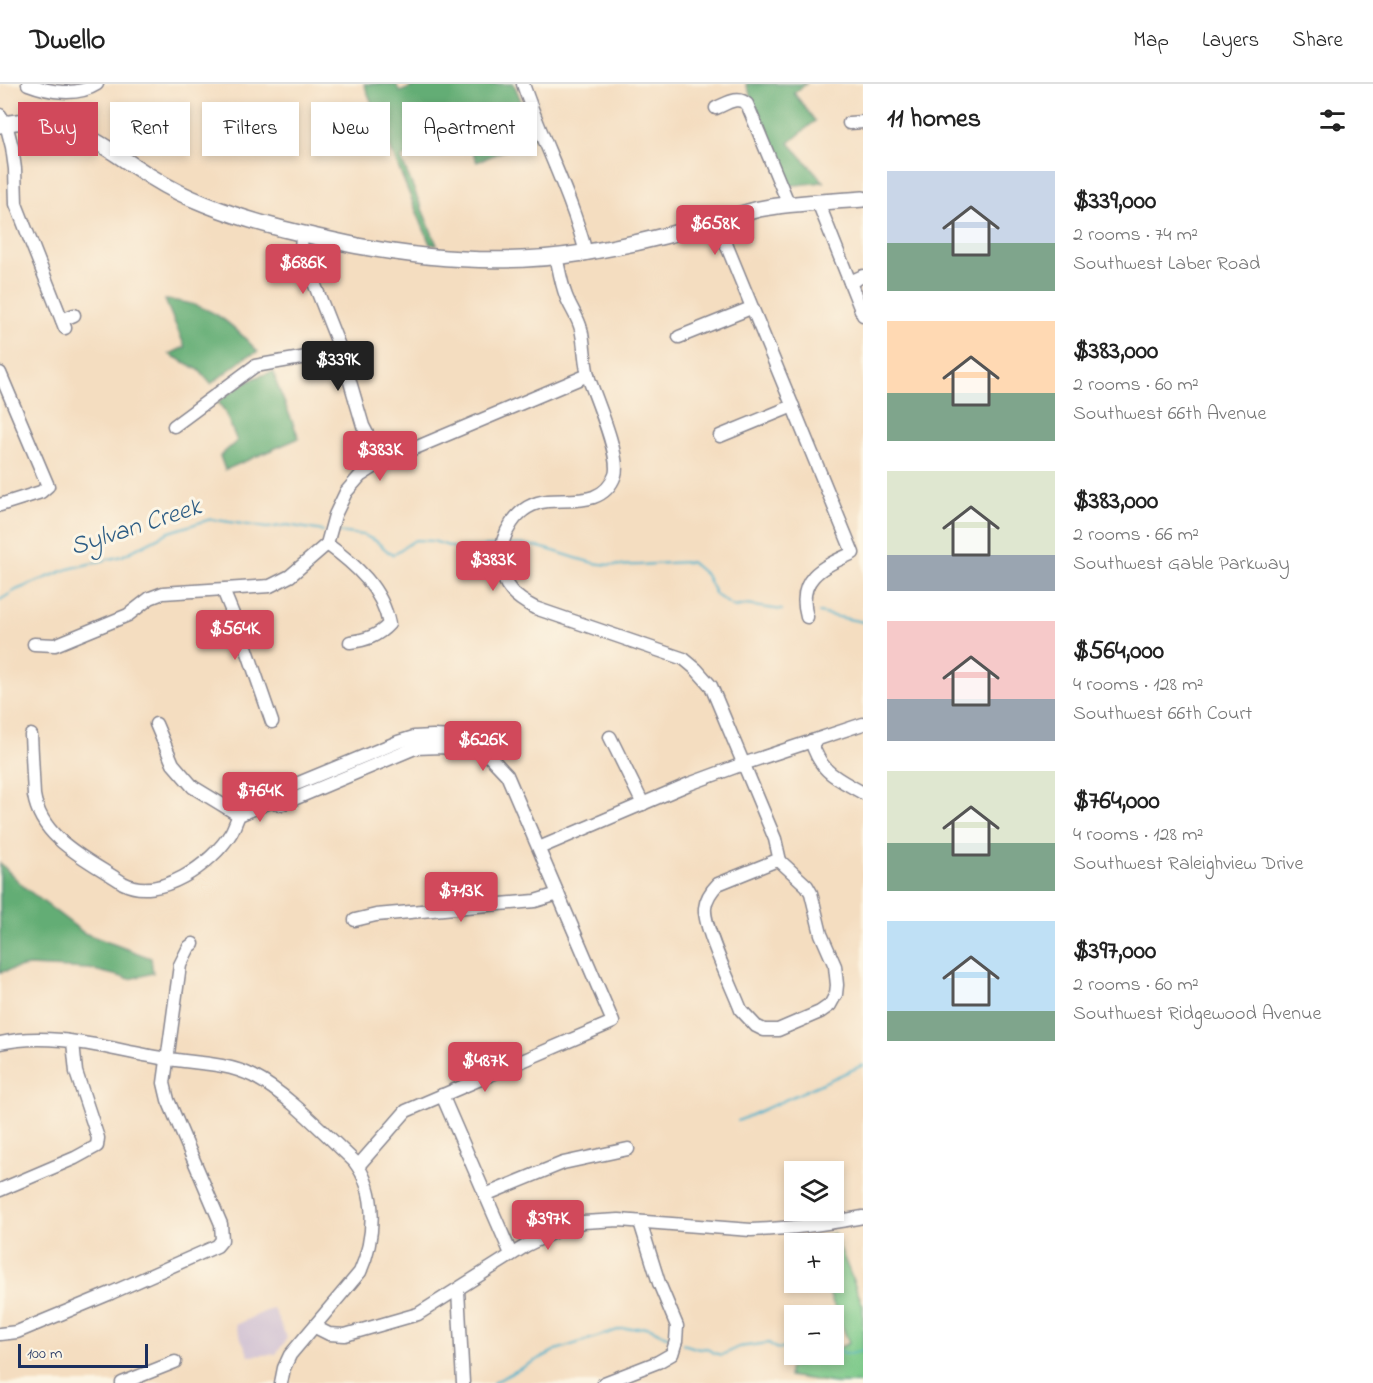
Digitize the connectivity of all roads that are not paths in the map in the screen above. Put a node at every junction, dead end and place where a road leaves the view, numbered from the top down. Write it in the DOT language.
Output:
graph roads {
  1 [pos="28,84"];
  2 [pos="97,84"];
  3 [pos="523,84"];
  4 [pos="716,108"];
  5 [pos="2,121"];
  6 [pos="863,122"];
  7 [pos="849,123"];
  8 [pos="863,199"];
  9 [pos="818,202"];
  10 [pos="789,205"];
  11 [pos="717,222"];
  12 [pos="302,232"];
  13 [pos="586,253"];
  14 [pos="556,256"];
  15 [pos="863,276"];
  16 [pos="850,282"];
  17 [pos="752,308"];
  18 [pos="863,315"];
  19 [pos="67,321"];
  20 [pos="679,337"];
  21 [pos="341,351"];
  22 [pos="0,373"];
  23 [pos="588,375"];
  24 [pos="793,406"];
  25 [pos="174,426"];
  26 [pos="720,436"];
  27 [pos="382,462"];
  28 [pos="0,505"];
  29 [pos="327,544"];
  30 [pos="858,550"];
  31 [pos="223,590"];
  32 [pos="807,617"];
  33 [pos="350,642"];
  34 [pos="34,644"];
  35 [pos="272,722"];
  36 [pos="156,724"];
  37 [pos="863,724"];
  38 [pos="31,735"];
  39 [pos="610,737"];
  40 [pos="811,741"];
  41 [pos="743,764"];
  42 [pos="863,793"];
  43 [pos="643,804"];
  44 [pos="239,815"];
  45 [pos="539,848"];
  46 [pos="780,861"];
  47 [pos="558,894"];
  48 [pos="355,920"];
  49 [pos="193,944"];
  50 [pos="73,1042"];
  51 [pos="0,1043"];
  52 [pos="166,1059"];
  53 [pos="442,1095"];
  54 [pos="628,1149"];
  55 [pos="358,1166"];
  56 [pos="0,1190"];
  57 [pos="485,1195"];
  58 [pos="863,1217"];
  59 [pos="640,1222"];
  60 [pos="511,1254"];
  61 [pos="458,1290"];
  62 [pos="315,1327"];
  63 [pos="0,1334"];
  64 [pos="175,1362"];
  65 [pos="122,1383"];
  66 [pos="281,1383"];
  67 [pos="463,1383"];
  68 [pos="604,1383"];
  1 -- 2 [label="street"];
  3 -- 13 [label="street"];
  4 -- 10 [label="street"];
  5 -- 12 [label="main road"];
  5 -- 19 [label="street"];
  6 -- 7 [label="street"];
  8 -- 9 [label="main road"];
  9 -- 10 [label="main road"];
  9 -- 16 [label="street"];
  10 -- 11 [label="main road"];
  11 -- 13 [label="main road"];
  11 -- 17 [label="street"];
  12 -- 14 [label="main road"];
  12 -- 21 [label="street"];
  13 -- 14 [label="main road"];
  14 -- 23 [label="street"];
  15 -- 16 [label="street"];
  16 -- 18 [label="street"];
  17 -- 20 [label="street"];
  17 -- 24 [label="street"];
  21 -- 25 [label="street"];
  21 -- 27 [label="street"];
  22 -- 28 [label="street"];
  23 -- 27 [label="street"];
  23 -- 41 [label="street"];
  24 -- 26 [label="street"];
  24 -- 30 [label="street"];
  27 -- 29 [label="street"];
  29 -- 31 [label="street"];
  29 -- 33 [label="street"];
  30 -- 32 [label="street"];
  31 -- 34 [label="street"];
  31 -- 35 [label="street"];
  36 -- 44 [label="street"];
  37 -- 40 [label="street"];
  38 -- 44 [label="street"];
  39 -- 43 [label="street"];
  40 -- 41 [label="street"];
  40 -- 42 [label="street"];
  41 -- 43 [label="street"];
  41 -- 46 [label="street"];
  43 -- 45 [label="street"];
  44 -- 45 [label="street"];
  45 -- 47 [label="street"];
  46 -- 46 [label="street"];
  47 -- 48 [label="street"];
  47 -- 53 [label="street"];
  49 -- 52 [label="street"];
  50 -- 51 [label="street"];
  50 -- 52 [label="street"];
  50 -- 56 [label="street"];
  52 -- 55 [label="street"];
  52 -- 63 [label="street"];
  53 -- 55 [label="street"];
  53 -- 57 [label="street"];
  54 -- 57 [label="street"];
  55 -- 62 [label="street"];
  57 -- 60 [label="street"];
  58 -- 59 [label="street"];
  59 -- 60 [label="street"];
  59 -- 68 [label="street"];
  60 -- 61 [label="street"];
  61 -- 62 [label="street"];
  61 -- 67 [label="street"];
  62 -- 66 [label="street"];
  64 -- 65 [label="street"];
}
